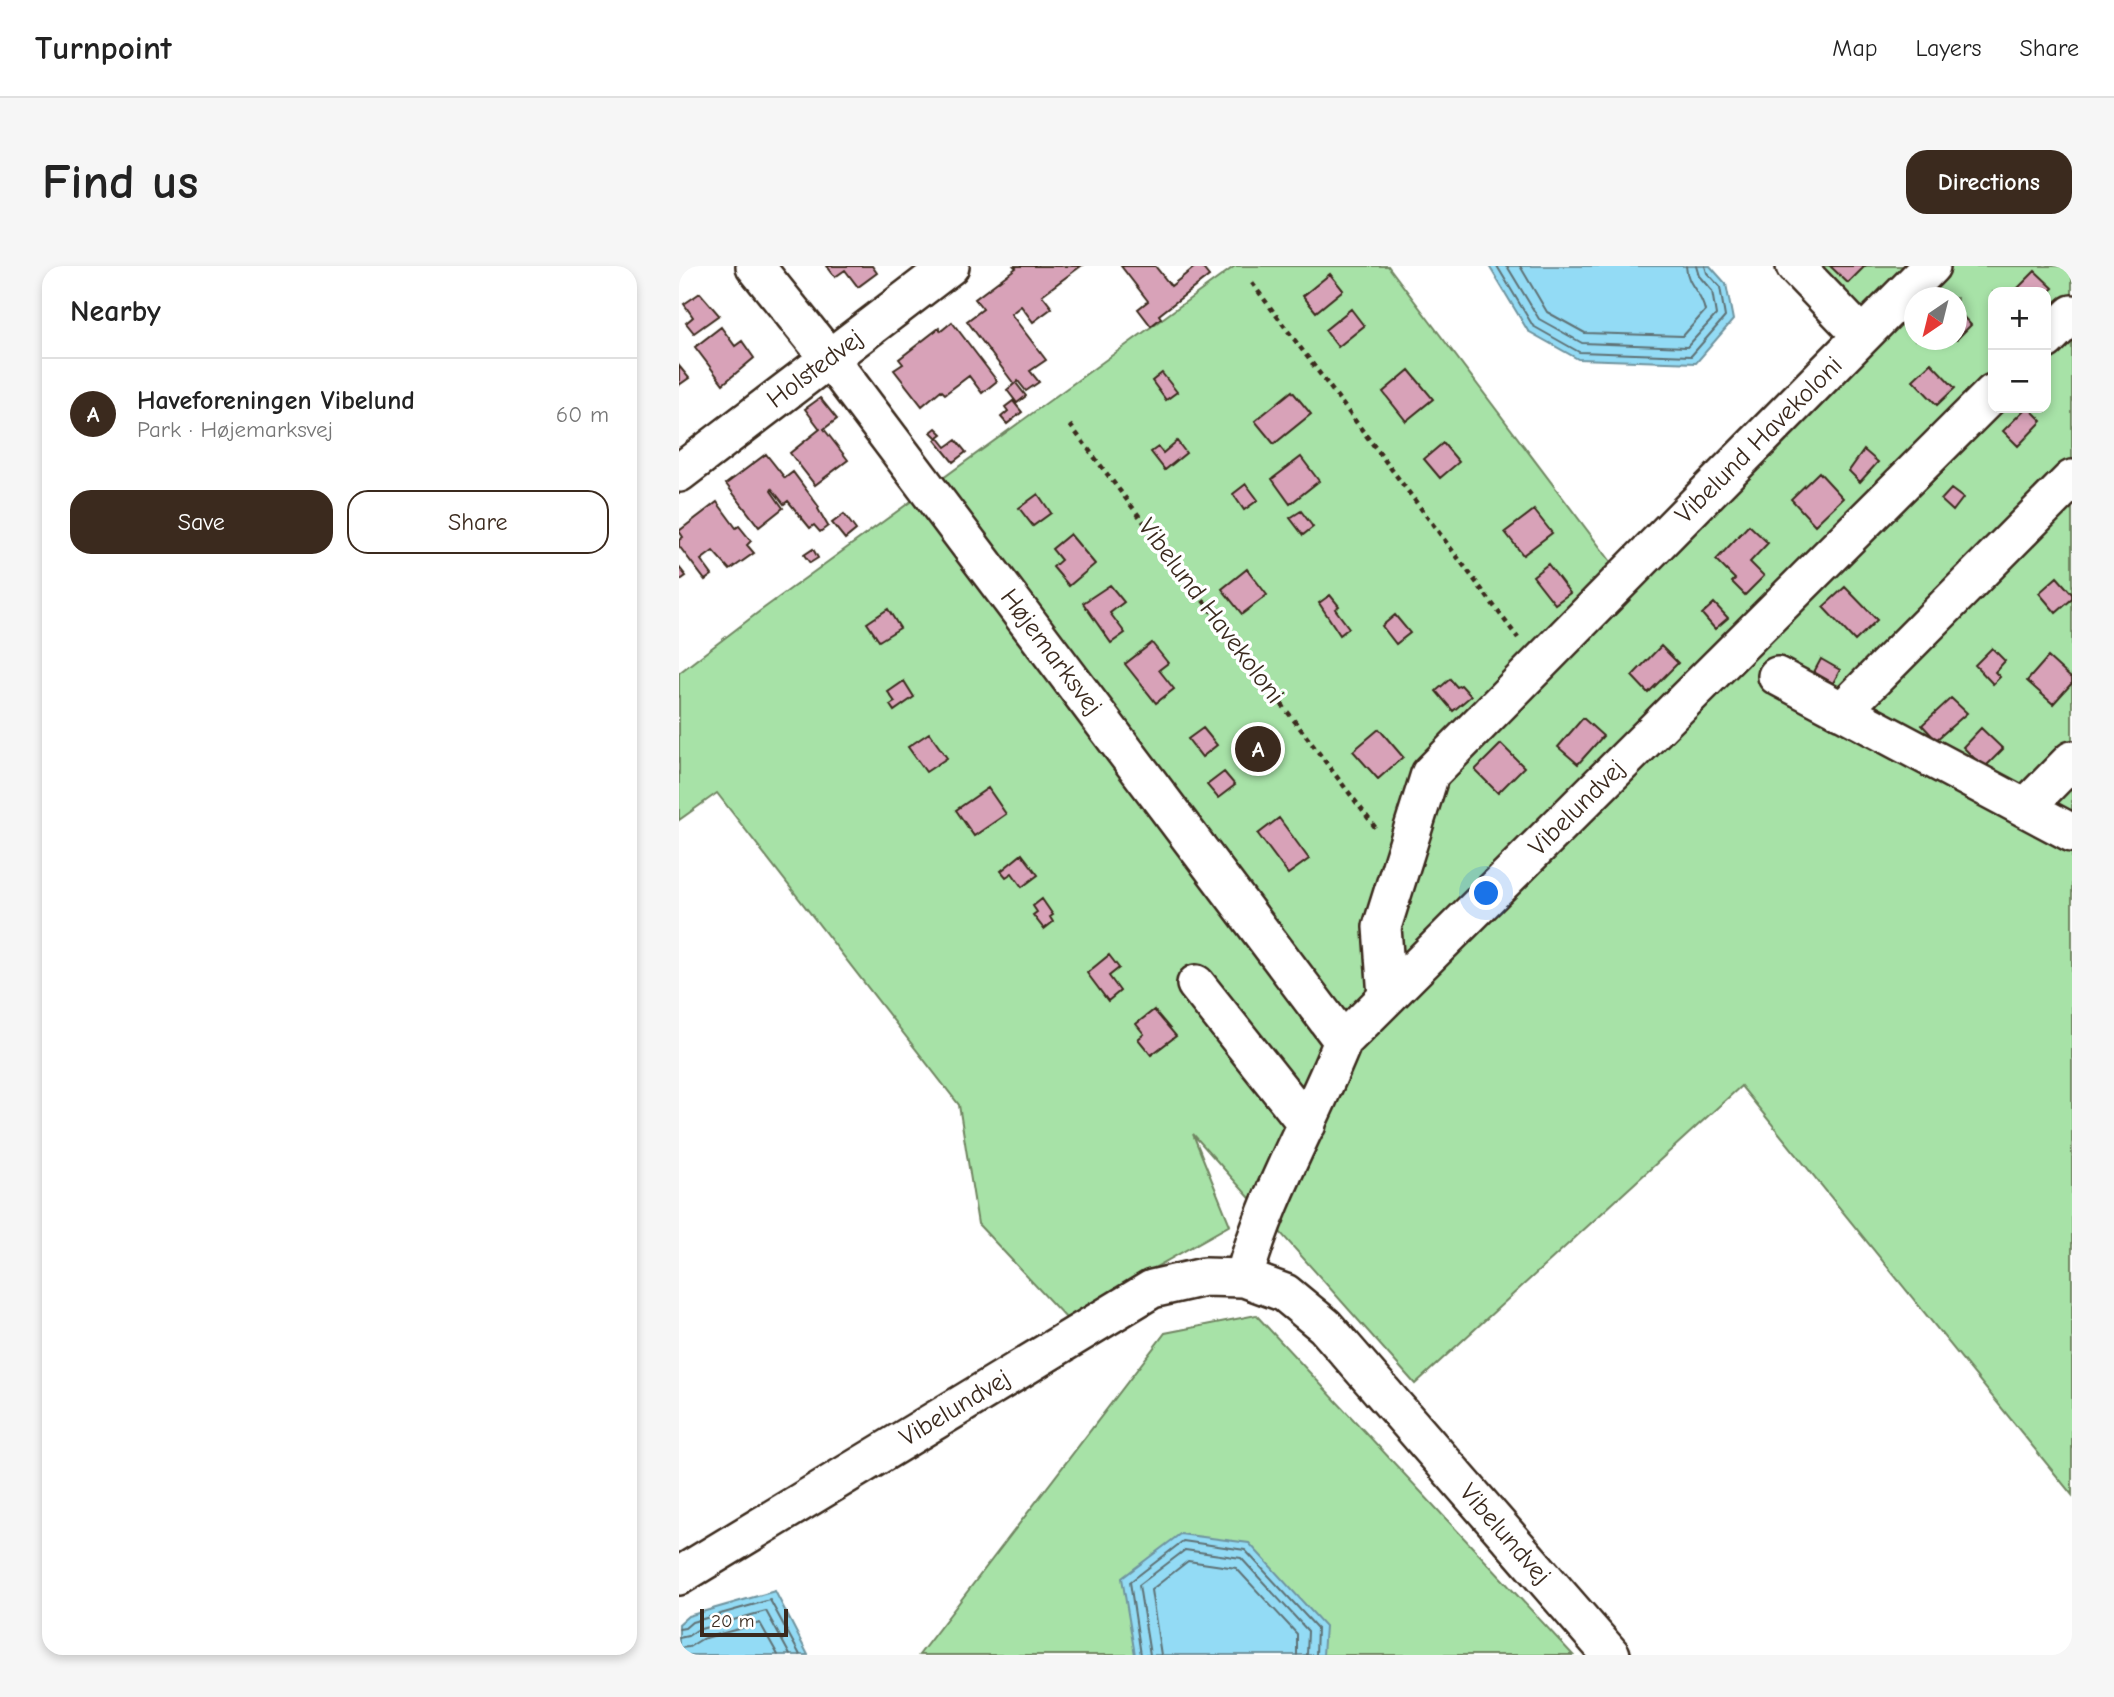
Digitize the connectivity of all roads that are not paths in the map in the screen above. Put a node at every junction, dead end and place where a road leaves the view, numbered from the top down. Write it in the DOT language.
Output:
graph roads {
  1 [pos="755,266"];
  2 [pos="950,266"];
  3 [pos="1795,266"];
  4 [pos="1931,266"];
  5 [pos="2072,314"];
  6 [pos="2051,335"];
  7 [pos="1863,336"];
  8 [pos="829,358"];
  9 [pos="1988,398"];
  10 [pos="679,472"];
  11 [pos="2072,479"];
  12 [pos="1777,676"];
  13 [pos="1842,710"];
  14 [pos="2072,760"];
  15 [pos="2025,808"];
  16 [pos="2072,833"];
  17 [pos="1196,984"];
  18 [pos="1387,997"];
  19 [pos="1343,1041"];
  20 [pos="1307,1124"];
  21 [pos="1244,1278"];
  22 [pos="679,1576"];
  23 [pos="1611,1655"];
  1 -- 8 [label="street, Højemarksvej"];
  2 -- 8 [label="street, Holstedvej"];
  3 -- 7 [label="street, Vibelund Havekoloni"];
  4 -- 7 [label="street, Vibelund Havekoloni"];
  5 -- 6 [label="street"];
  7 -- 18 [label="street, Vibelund Havekoloni"];
  8 -- 10 [label="street, Holstedvej"];
  8 -- 19 [label="street, Højemarksvej"];
  9 -- 18 [label="street, Vibelundvej"];
  11 -- 13 [label="street"];
  12 -- 13 [label="street"];
  13 -- 15 [label="street"];
  14 -- 15 [label="street"];
  15 -- 16 [label="street"];
  17 -- 20 [label="street"];
  18 -- 19 [label="street, Vibelundvej"];
  19 -- 20 [label="street, Vibelundvej"];
  20 -- 21 [label="street, Vibelundvej"];
  21 -- 22 [label="street, Vibelundvej"];
  21 -- 23 [label="street, Vibelundvej"];
}
